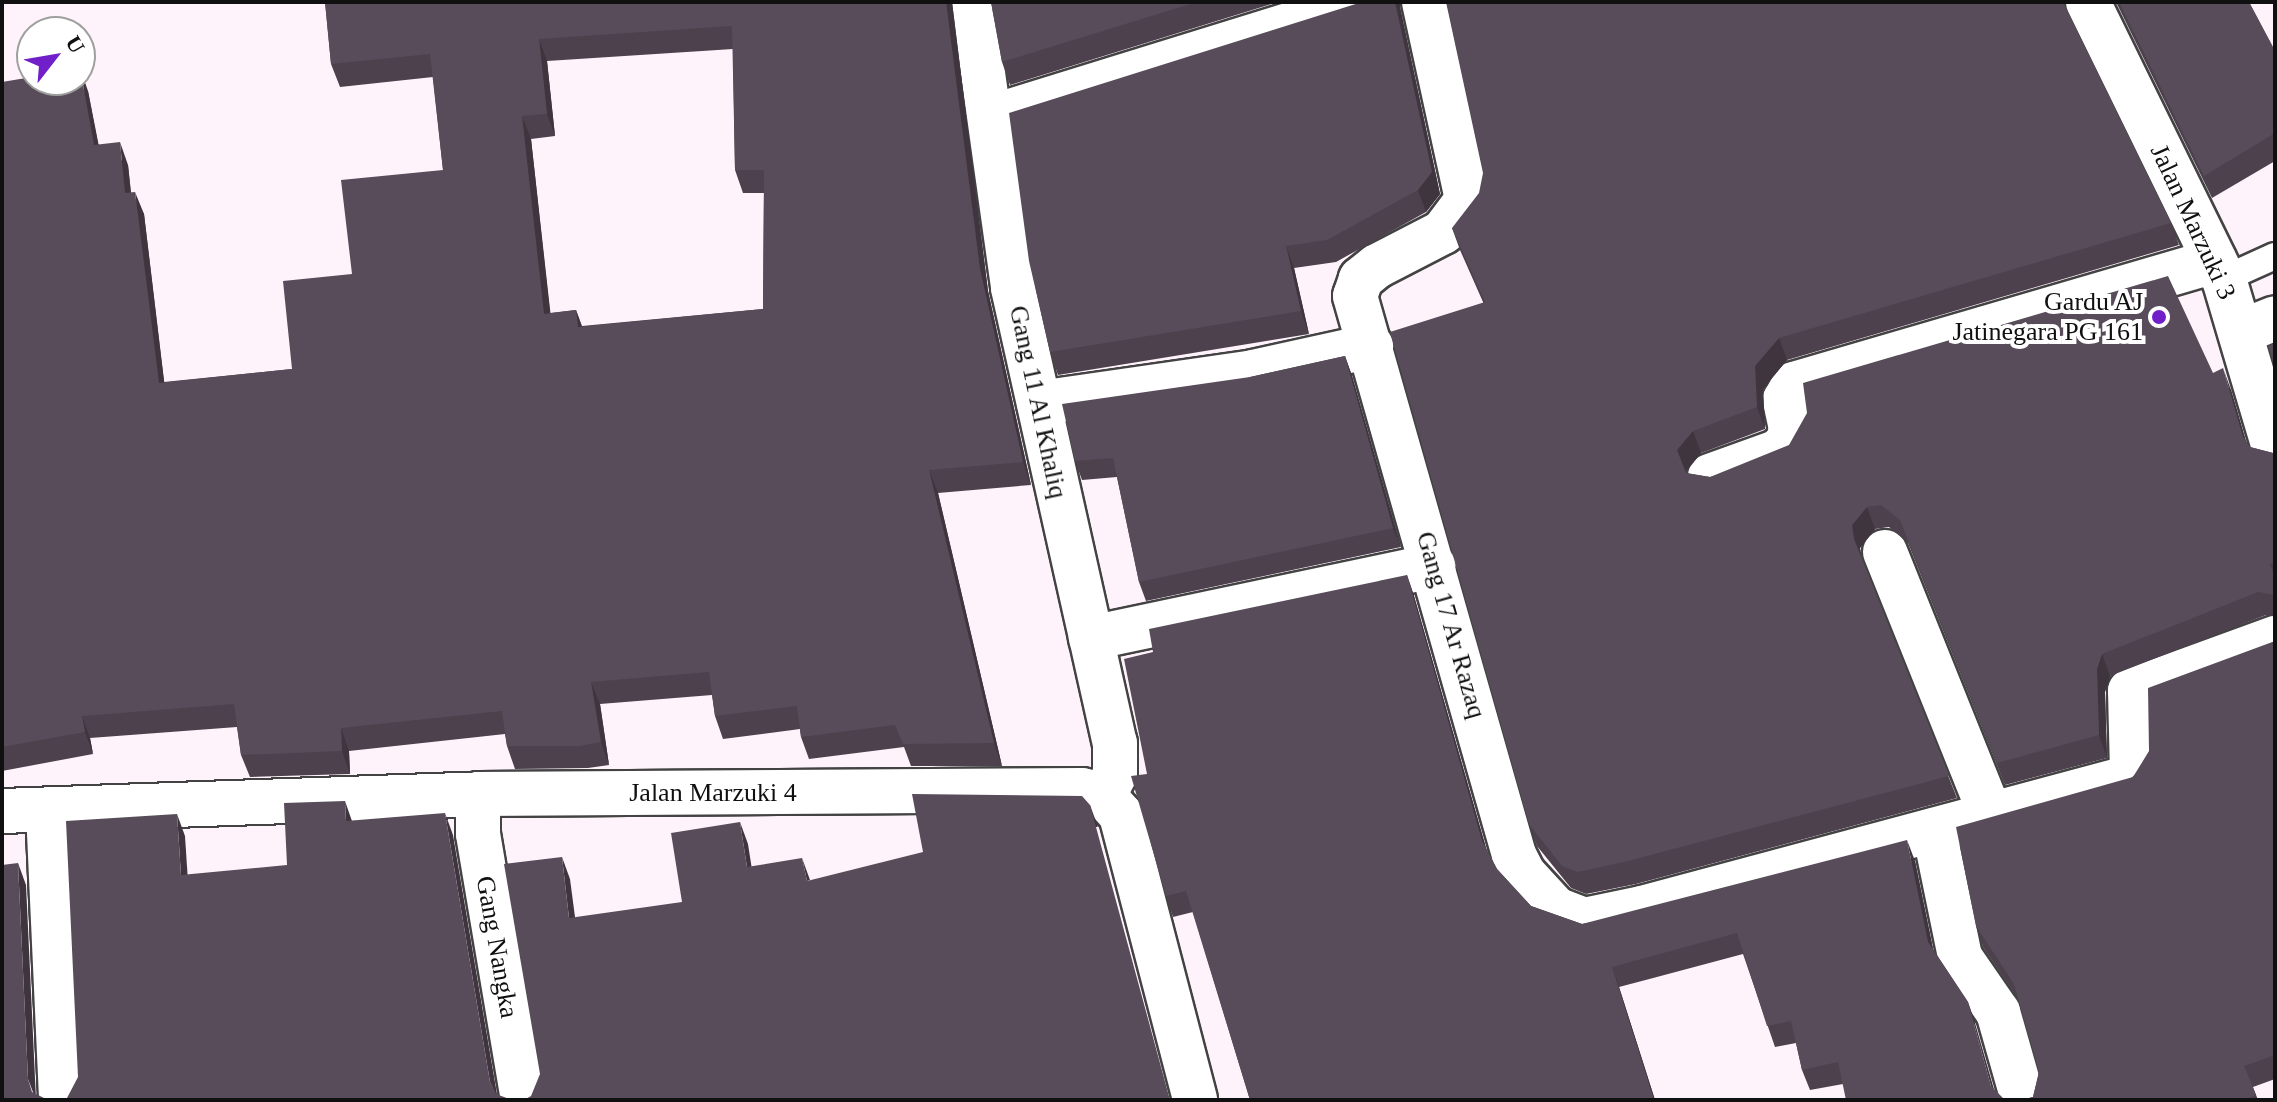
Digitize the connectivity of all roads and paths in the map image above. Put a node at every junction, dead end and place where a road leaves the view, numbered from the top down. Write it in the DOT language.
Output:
graph roads {
  1 [pos="973,2"];
  2 [pos="1362,2"];
  3 [pos="1424,2"];
  4 [pos="2088,2"];
  5 [pos="991,117"];
  6 [pos="2275,256"];
  7 [pos="2219,270"];
  8 [pos="2258,325"];
  9 [pos="1371,346"];
  10 [pos="1039,403"];
  11 [pos="2275,451"];
  12 [pos="1710,476"];
  13 [pos="1885,552"];
  14 [pos="1434,566"];
  15 [pos="1091,638"];
  16 [pos="2275,638"];
  17 [pos="478,794"];
  18 [pos="1104,796"];
  19 [pos="2,811"];
  20 [pos="48,811"];
  21 [pos="1991,816"];
  22 [pos="1934,830"];
  23 [pos="61,1100"];
  24 [pos="523,1100"];
  25 [pos="1195,1100"];
  26 [pos="2023,1100"];
  1 -- 5 [label="street, Gang 11 Al Khaliq"];
  2 -- 5 [label="street"];
  3 -- 9 [label="street, Gang 17 Ar Razaq"];
  4 -- 7 [label="street, Jalan Marzuki 3"];
  5 -- 10 [label="street, Gang 11 Al Khaliq"];
  6 -- 7 [label="lane"];
  7 -- 8 [label="street, Jalan Marzuki 3"];
  7 -- 12 [label="street"];
  8 -- 11 [label="street, Jalan Marzuki 3"];
  9 -- 10 [label="street"];
  9 -- 14 [label="street, Gang 17 Ar Razaq"];
  10 -- 15 [label="street, Gang 11 Al Khaliq"];
  13 -- 21 [label="street"];
  14 -- 15 [label="street"];
  14 -- 22 [label="street, Gang 17 Ar Razaq"];
  15 -- 18 [label="street, Gang 11 Al Khaliq"];
  16 -- 21 [label="street, Gang 17 Ar Razaq"];
  17 -- 18 [label="street, Jalan Marzuki 4"];
  17 -- 20 [label="street, Jalan Marzuki 4"];
  17 -- 24 [label="street, Gang Nangka"];
  18 -- 25 [label="street"];
  19 -- 20 [label="street, Jalan Marzuki 4"];
  20 -- 23 [label="street"];
  21 -- 22 [label="street, Gang 17 Ar Razaq"];
  22 -- 26 [label="street"];
}
